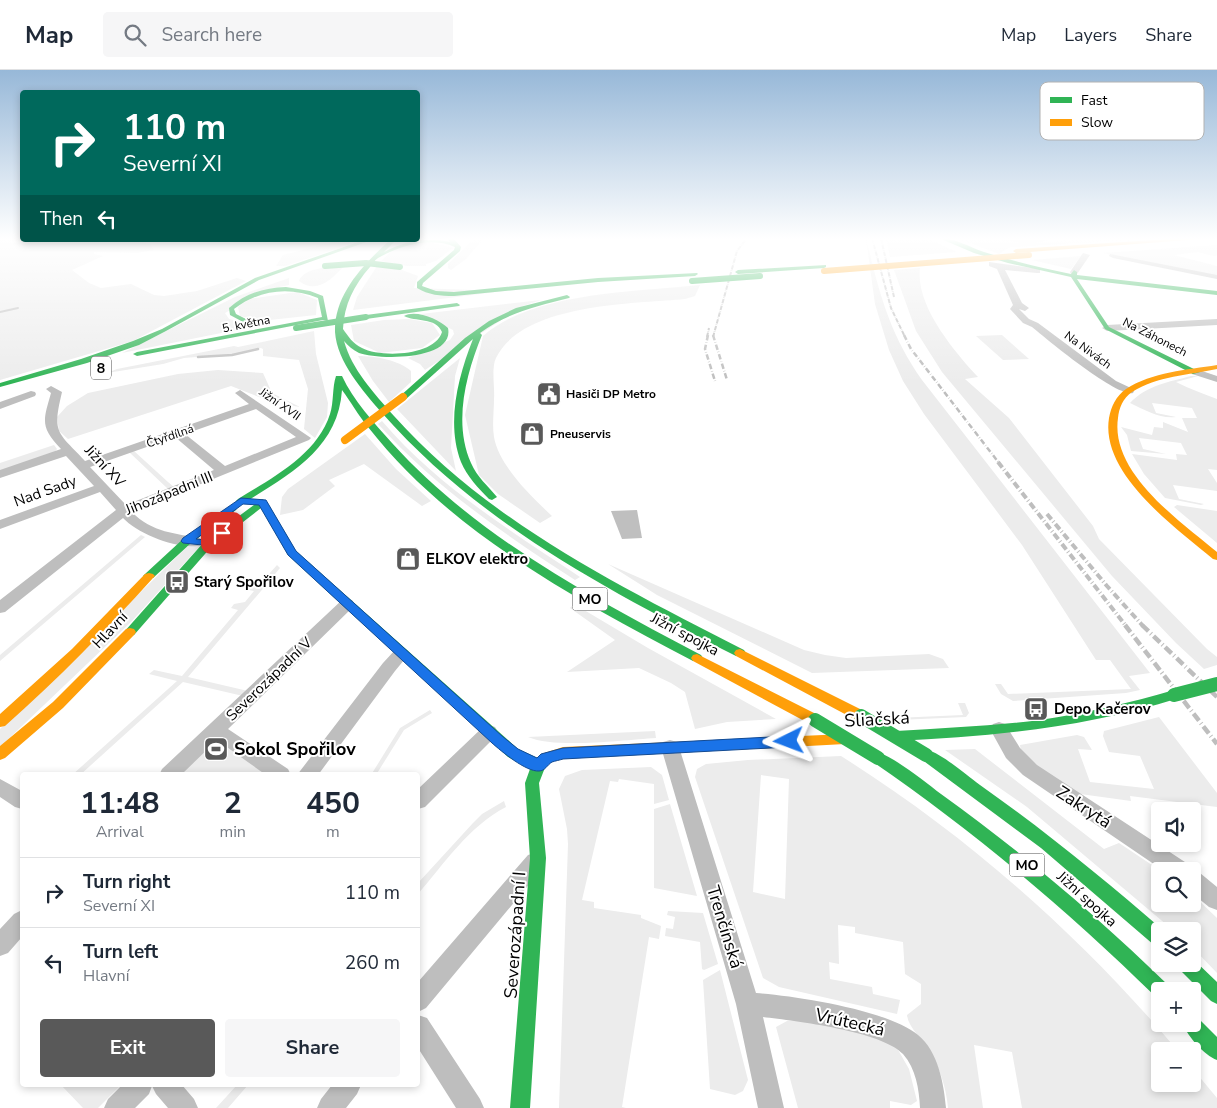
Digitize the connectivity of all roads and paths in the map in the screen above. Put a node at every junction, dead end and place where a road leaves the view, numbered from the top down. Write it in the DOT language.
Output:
graph roads {
  1 [pos="243,286"];
  2 [pos="255,286"];
  3 [pos="299,286"];
  4 [pos="302,286"];
  5 [pos="315,286"];
  6 [pos="339,286"];
  7 [pos="354,286"];
  8 [pos="420,286"];
  9 [pos="526,286"];
  10 [pos="594,286"];
  11 [pos="629,286"];
  12 [pos="637,286"];
  13 [pos="1008,286"];
  14 [pos="1081,286"];
  15 [pos="1178,286"];
  16 [pos="606,291"];
  17 [pos="1217,291"];
  18 [pos="310,292"];
  19 [pos="580,295"];
  20 [pos="204,309"];
  21 [pos="367,314"];
  22 [pos="1217,322"];
  23 [pos="326,323"];
  24 [pos="298,324"];
  25 [pos="1107,328"];
  26 [pos="339,330"];
  27 [pos="480,331"];
  28 [pos="378,356"];
  29 [pos="129,361"];
  30 [pos="1217,367"];
  31 [pos="97,368"];
  32 [pos="1196,372"];
  33 [pos="336,373"];
  34 [pos="1217,379"];
  35 [pos="0,385"];
  36 [pos="51,389"];
  37 [pos="1129,391"];
  38 [pos="0,392"];
  39 [pos="240,393"];
  40 [pos="32,394"];
  41 [pos="403,397"];
  42 [pos="257,405"];
  43 [pos="0,406"];
  44 [pos="177,433"];
  45 [pos="305,438"];
  46 [pos="341,443"];
  47 [pos="68,451"];
  48 [pos="318,461"];
  49 [pos="82,466"];
  50 [pos="223,471"];
  51 [pos="0,474"];
  52 [pos="264,486"];
  53 [pos="102,487"];
  54 [pos="241,501"];
  55 [pos="262,502"];
  56 [pos="124,511"];
  57 [pos="271,520"];
  58 [pos="237,522"];
  59 [pos="0,525"];
  60 [pos="526,533"];
  61 [pos="187,541"];
  62 [pos="208,544"];
  63 [pos="1217,557"];
  64 [pos="347,604"];
  65 [pos="0,608"];
  66 [pos="402,654"];
  67 [pos="1217,684"];
  68 [pos="0,722"];
  69 [pos="216,730"];
  70 [pos="999,730"];
  71 [pos="488,732"];
  72 [pos="670,747"];
  73 [pos="0,754"];
  74 [pos="538,766"];
  75 [pos="172,772"];
  76 [pos="277,772"];
  77 [pos="309,772"];
  78 [pos="0,787"];
  79 [pos="20,799"];
  80 [pos="420,800"];
  81 [pos="538,858"];
  82 [pos="1167,862"];
  83 [pos="1201,887"];
  84 [pos="1217,900"];
  85 [pos="20,924"];
  86 [pos="1151,931"];
  87 [pos="10,938"];
  88 [pos="1194,972"];
  89 [pos="1153,982"];
  90 [pos="1217,995"];
  91 [pos="420,998"];
  92 [pos="748,1004"];
  93 [pos="420,1030"];
  94 [pos="1199,1032"];
  95 [pos="1217,1051"];
  96 [pos="138,1087"];
  97 [pos="167,1087"];
  98 [pos="346,1087"];
  99 [pos="117,1108"];
  100 [pos="185,1108"];
  101 [pos="330,1108"];
  102 [pos="471,1108"];
  103 [pos="520,1108"];
  104 [pos="771,1108"];
  105 [pos="934,1108"];
  1 -- 20 [label="main road"];
  2 -- 20 [label="main road"];
  3 -- 18 [label="main road"];
  4 -- 5 [label="main road"];
  6 -- 23 [label="main road"];
  7 -- 26 [label="main road, Jižní spojka / MO"];
  8 -- 9 [label="main road"];
  10 -- 21 [label="main road, 5. května / 8"];
  11 -- 21 [label="main road, 5. května / 8"];
  12 -- 16 [label="main road"];
  13 -- 37 [label="street, Na Nivách"];
  14 -- 25 [label="main road, Na Záhonech"];
  15 -- 17 [label="main road"];
  18 -- 23 [label="main road"];
  18 -- 24 [label="main road"];
  19 -- 27 [label="main road"];
  20 -- 35 [label="main road"];
  21 -- 23 [label="main road, 5. května / 8"];
  21 -- 24 [label="main road, 5. května / 8, bridge"];
  21 -- 28 [label="main road"];
  22 -- 25 [label="street"];
  23 -- 24 [label="main road, 5. května / 8"];
  24 -- 29 [label="main road, 5. května / 8"];
  24 -- 35 [label="main road, 5. května / 8"];
  25 -- 32 [label="main road, Na Záhonech"];
  26 -- 28 [label="main road"];
  26 -- 60 [label="main road, Jižní spojka / MO"];
  27 -- 41 [label="main road"];
  27 -- 60 [label="main road"];
  28 -- 41 [label="main road"];
  30 -- 32 [label="main road"];
  31 -- 38 [label="main road, 8"];
  32 -- 34 [label="street, Na Záhonech"];
  32 -- 37 [label="main road"];
  33 -- 52 [label="main road, Hlavní"];
  33 -- 89 [label="main road, Jižní spojka / MO, bridge"];
  36 -- 47 [label="street, Jižní XV"];
  37 -- 63 [label="main road"];
  39 -- 42 [label="street, Jižní XVII"];
  40 -- 43 [label="street"];
  41 -- 46 [label="main road, bridge"];
  42 -- 44 [label="street, Čtyřdílná"];
  42 -- 45 [label="street, Jižní XVII"];
  44 -- 49 [label="street, Čtyřdílná"];
  44 -- 50 [label="street"];
  45 -- 50 [label="street, Jihozápadní III"];
  47 -- 49 [label="street, Jižní XV"];
  47 -- 51 [label="street"];
  48 -- 55 [label="main road, Hlavní"];
  49 -- 53 [label="street, Jižní XV"];
  50 -- 56 [label="street, Jihozápadní III"];
  52 -- 54 [label="main road, Hlavní"];
  52 -- 55 [label="main road"];
  53 -- 56 [label="street, Jižní XV"];
  53 -- 59 [label="street, Nad Sady"];
  54 -- 55 [label="main road"];
  54 -- 61 [label="main road, Hlavní"];
  55 -- 57 [label="main road"];
  55 -- 58 [label="main road, Hlavní"];
  56 -- 61 [label="street, Jižní XV"];
  56 -- 65 [label="street, Jihozápadní III"];
  57 -- 58 [label="main road"];
  57 -- 64 [label="main road"];
  58 -- 62 [label="main road, Hlavní"];
  60 -- 86 [label="main road, Jižní spojka / MO, bridge"];
  61 -- 62 [label="street, Jižní XV"];
  61 -- 68 [label="main road, Hlavní"];
  62 -- 73 [label="main road, Hlavní"];
  64 -- 66 [label="main road"];
  64 -- 69 [label="street, Severozápadní V"];
  66 -- 71 [label="main road"];
  66 -- 77 [label="street"];
  67 -- 70 [label="main road, Sliačská, bridge"];
  69 -- 75 [label="street, Severozápadní V"];
  69 -- 76 [label="street"];
  70 -- 72 [label="main road, Sliačská"];
  70 -- 82 [label="street, Zakrytá"];
  71 -- 74 [label="main road"];
  71 -- 80 [label="street"];
  72 -- 74 [label="main road, Sliačská"];
  72 -- 92 [label="street, Trenčínská"];
  74 -- 81 [label="main road, Severozápadní I"];
  78 -- 79 [label="street"];
  81 -- 91 [label="street"];
  81 -- 103 [label="main road, Severozápadní I"];
  83 -- 84 [label="street"];
  85 -- 87 [label="street"];
  88 -- 90 [label="main road"];
  92 -- 104 [label="street, Trenčínská"];
  92 -- 105 [label="street, Vrútecká"];
  93 -- 102 [label="street"];
  94 -- 95 [label="main road"];
  96 -- 99 [label="street"];
  97 -- 100 [label="street"];
  98 -- 101 [label="street"];
}
